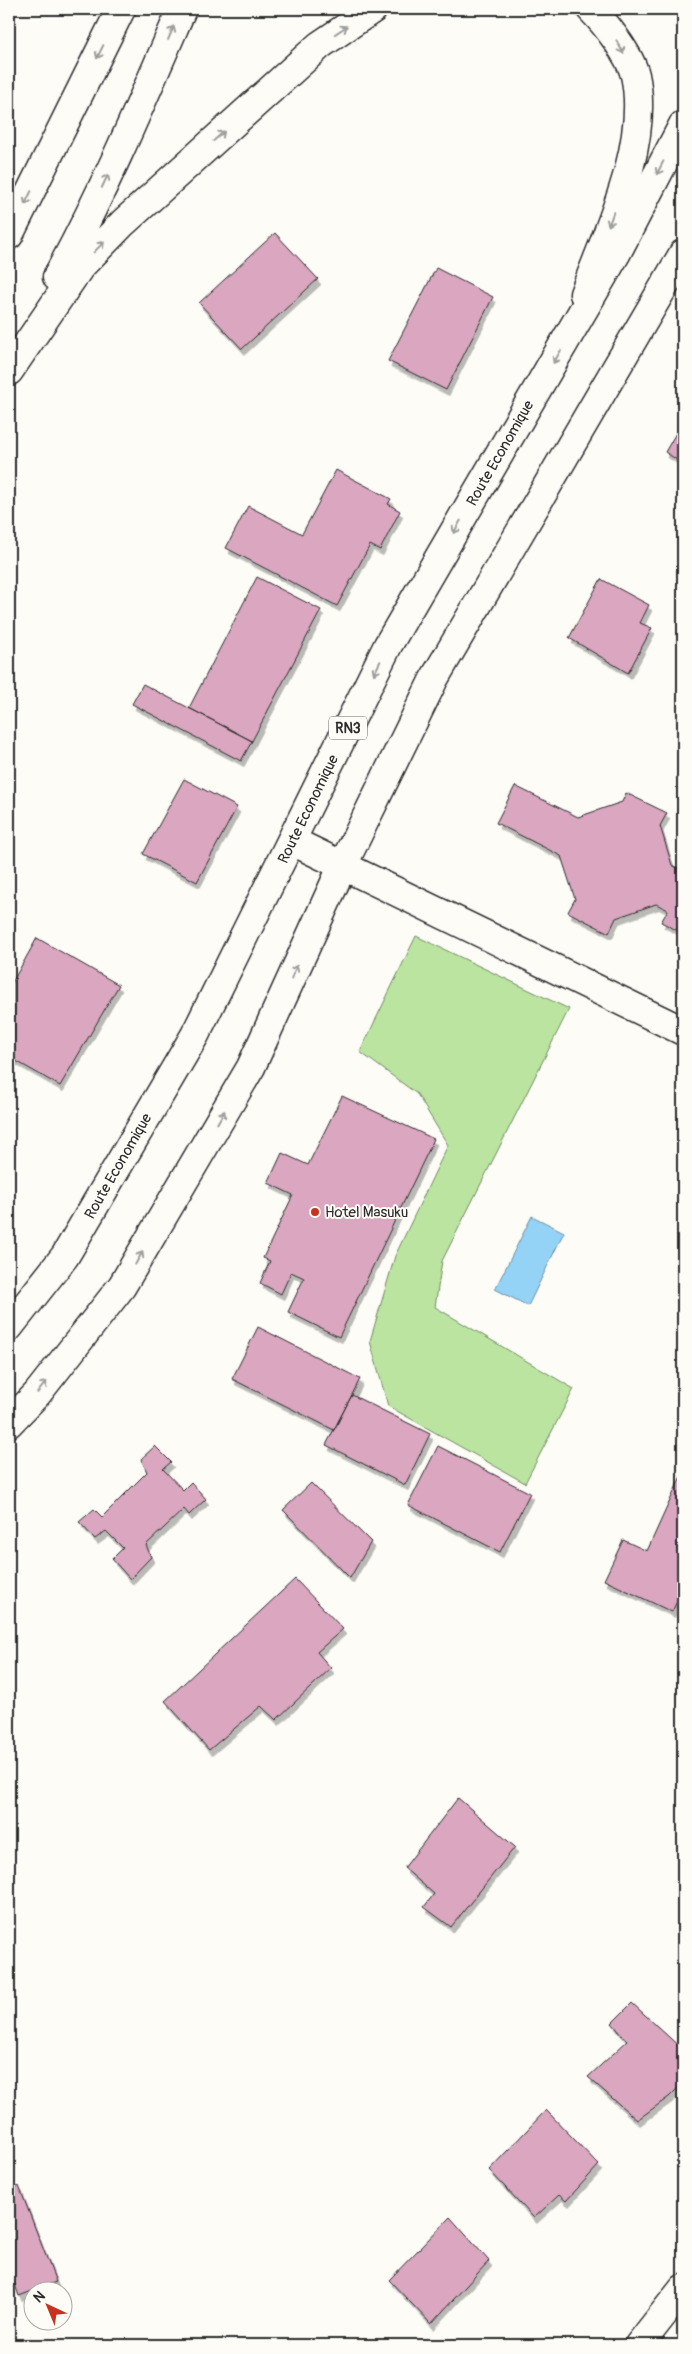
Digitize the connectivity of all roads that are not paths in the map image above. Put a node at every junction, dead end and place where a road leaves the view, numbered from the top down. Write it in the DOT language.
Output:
graph roads {
  1 [pos="121,9"];
  2 [pos="182,9"];
  3 [pos="373,9"];
  4 [pos="591,9"];
  5 [pos="683,125"];
  6 [pos="9,235"];
  7 [pos="683,254"];
  8 [pos="571,332"];
  9 [pos="9,364"];
  10 [pos="9,371"];
  11 [pos="292,841"];
  12 [pos="343,865"];
  13 [pos="683,1031"];
  14 [pos="9,1327"];
  15 [pos="9,1423"];
  16 [pos="683,2289"];
  17 [pos="639,2345"];
  1 -- 6 [label="main road, one-way"];
  9 -- 2 [label="main road, one-way"];
  10 -- 3 [label="main road, one-way"];
  4 -- 8 [label="main road, one-way"];
  5 -- 8 [label="main road, Route Economique / RN3, one-way"];
  7 -- 12 [label="main road"];
  8 -- 11 [label="main road, Route Economique / RN3, one-way"];
  11 -- 12 [label="main road"];
  11 -- 14 [label="main road, Route Economique / RN3"];
  12 -- 13 [label="main road"];
  15 -- 12 [label="main road, one-way"];
  16 -- 17 [label="main road"];
}
